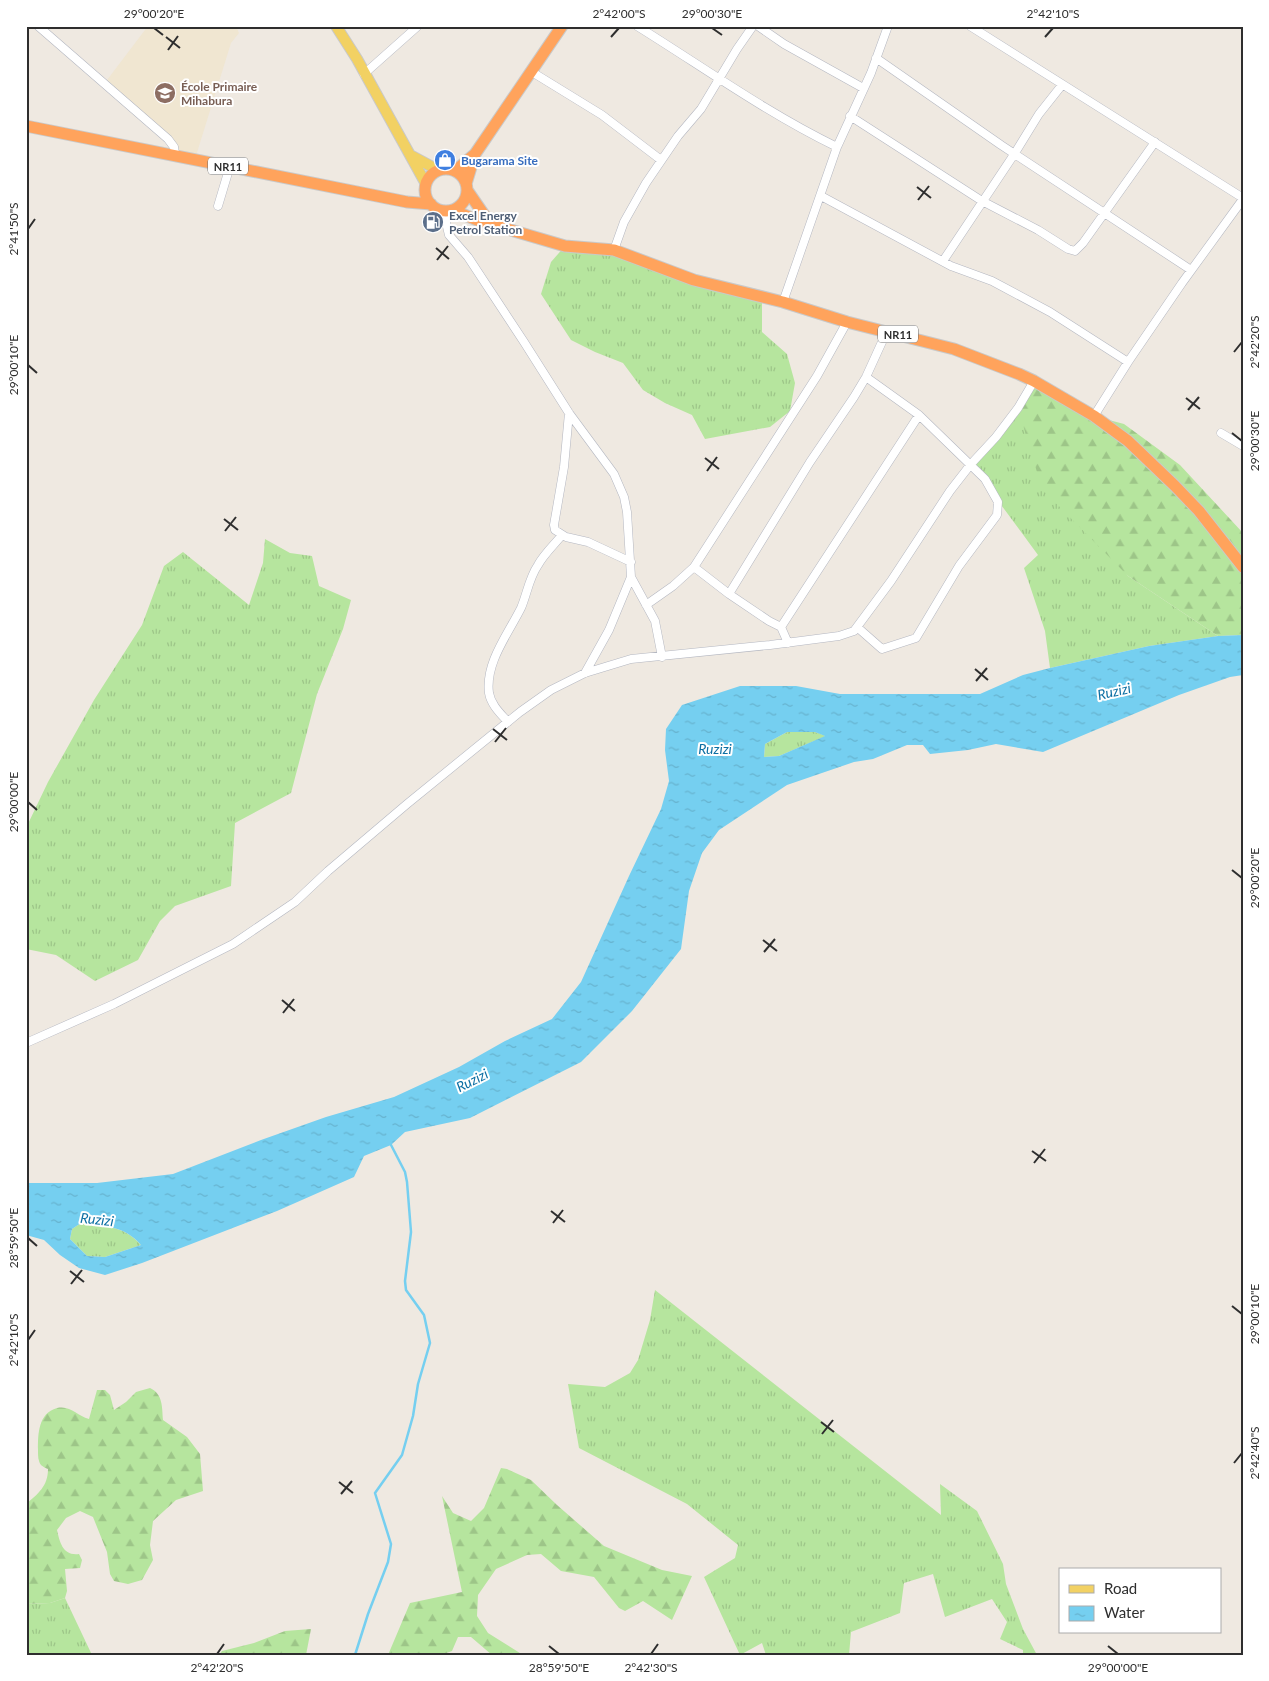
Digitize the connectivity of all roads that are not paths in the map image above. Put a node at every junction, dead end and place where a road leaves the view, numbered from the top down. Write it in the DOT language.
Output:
graph roads {
  1 [pos="38,26"];
  2 [pos="336,26"];
  3 [pos="418,26"];
  4 [pos="562,26"];
  5 [pos="637,26"];
  6 [pos="753,26"];
  7 [pos="758,26"];
  8 [pos="888,26"];
  9 [pos="970,26"];
  10 [pos="876,58"];
  11 [pos="532,72"];
  12 [pos="364,74"];
  13 [pos="719,79"];
  14 [pos="1062,85"];
  15 [pos="864,88"];
  16 [pos="850,116"];
  17 [pos="26,126"];
  18 [pos="1155,142"];
  19 [pos="837,147"];
  20 [pos="1015,153"];
  21 [pos="175,154"];
  22 [pos="476,154"];
  23 [pos="411,156"];
  24 [pos="661,160"];
  25 [pos="230,166"];
  26 [pos="438,170"];
  27 [pos="455,171"];
  28 [pos="426,184"];
  29 [pos="466,187"];
  30 [pos="821,196"];
  31 [pos="1243,198"];
  32 [pos="982,201"];
  33 [pos="430,204"];
  34 [pos="218,206"];
  35 [pos="447,210"];
  36 [pos="1103,212"];
  37 [pos="489,222"];
  38 [pos="614,250"];
  39 [pos="942,261"];
  40 [pos="1191,270"];
  41 [pos="783,302"];
  42 [pos="847,322"];
  43 [pos="886,331"];
  44 [pos="1128,362"];
  45 [pos="866,377"];
  46 [pos="1034,381"];
  47 [pos="569,413"];
  48 [pos="919,414"];
  49 [pos="1094,416"];
  50 [pos="1221,433"];
  51 [pos="1243,446"];
  52 [pos="971,464"];
  53 [pos="562,535"];
  54 [pos="631,562"];
  55 [pos="694,567"];
  56 [pos="1243,567"];
  57 [pos="631,577"];
  58 [pos="729,594"];
  59 [pos="646,605"];
  60 [pos="781,627"];
  61 [pos="857,628"];
  62 [pos="788,642"];
  63 [pos="662,657"];
  64 [pos="585,673"];
  65 [pos="508,722"];
  66 [pos="26,1043"];
  1 -- 21 [label="street"];
  2 -- 12 [label="main road"];
  3 -- 12 [label="street"];
  4 -- 11 [label="highway"];
  5 -- 13 [label="street"];
  6 -- 13 [label="street"];
  7 -- 15 [label="street"];
  8 -- 10 [label="street"];
  9 -- 14 [label="street"];
  10 -- 15 [label="street"];
  10 -- 20 [label="street"];
  11 -- 22 [label="highway"];
  11 -- 24 [label="street"];
  12 -- 23 [label="main road"];
  13 -- 19 [label="street"];
  13 -- 24 [label="street"];
  14 -- 18 [label="street"];
  14 -- 20 [label="street"];
  15 -- 16 [label="street"];
  16 -- 19 [label="street"];
  16 -- 32 [label="street"];
  17 -- 21 [label="highway, NR11"];
  18 -- 31 [label="street"];
  18 -- 36 [label="street"];
  19 -- 30 [label="street"];
  20 -- 32 [label="street"];
  20 -- 36 [label="street"];
  21 -- 25 [label="highway, NR11"];
  22 -- 27 [label="highway"];
  22 -- 29 [label="highway"];
  23 -- 26 [label="main road"];
  23 -- 28 [label="main road"];
  24 -- 38 [label="street"];
  25 -- 33 [label="highway, NR11"];
  25 -- 34 [label="street"];
  26 -- 27 [label="highway"];
  26 -- 28 [label="highway"];
  27 -- 29 [label="highway"];
  28 -- 33 [label="highway"];
  29 -- 35 [label="highway"];
  29 -- 37 [label="highway"];
  30 -- 39 [label="street"];
  30 -- 41 [label="street"];
  31 -- 40 [label="street"];
  32 -- 36 [label="street"];
  32 -- 39 [label="street"];
  33 -- 35 [label="highway"];
  35 -- 37 [label="highway, NR11"];
  35 -- 47 [label="street"];
  36 -- 40 [label="street"];
  37 -- 38 [label="highway, NR11"];
  38 -- 41 [label="highway, NR11"];
  39 -- 44 [label="street"];
  40 -- 44 [label="street"];
  41 -- 42 [label="highway, NR11"];
  42 -- 43 [label="highway, NR11"];
  42 -- 55 [label="street"];
  43 -- 45 [label="street"];
  43 -- 46 [label="highway, NR11"];
  44 -- 49 [label="street"];
  45 -- 48 [label="street"];
  45 -- 58 [label="street"];
  46 -- 49 [label="highway, NR11"];
  46 -- 52 [label="street"];
  47 -- 53 [label="street"];
  47 -- 54 [label="street"];
  48 -- 52 [label="street"];
  48 -- 60 [label="street"];
  49 -- 56 [label="highway, NR11"];
  50 -- 51 [label="street"];
  52 -- 61 [label="street"];
  52 -- 61 [label="street"];
  53 -- 54 [label="street"];
  53 -- 65 [label="street"];
  54 -- 57 [label="street"];
  55 -- 58 [label="street"];
  55 -- 59 [label="street"];
  57 -- 59 [label="street"];
  57 -- 64 [label="street"];
  58 -- 60 [label="street"];
  59 -- 63 [label="street"];
  60 -- 62 [label="street"];
  61 -- 62 [label="street"];
  62 -- 63 [label="street"];
  63 -- 64 [label="street"];
  64 -- 65 [label="street"];
  65 -- 66 [label="street"];
}
